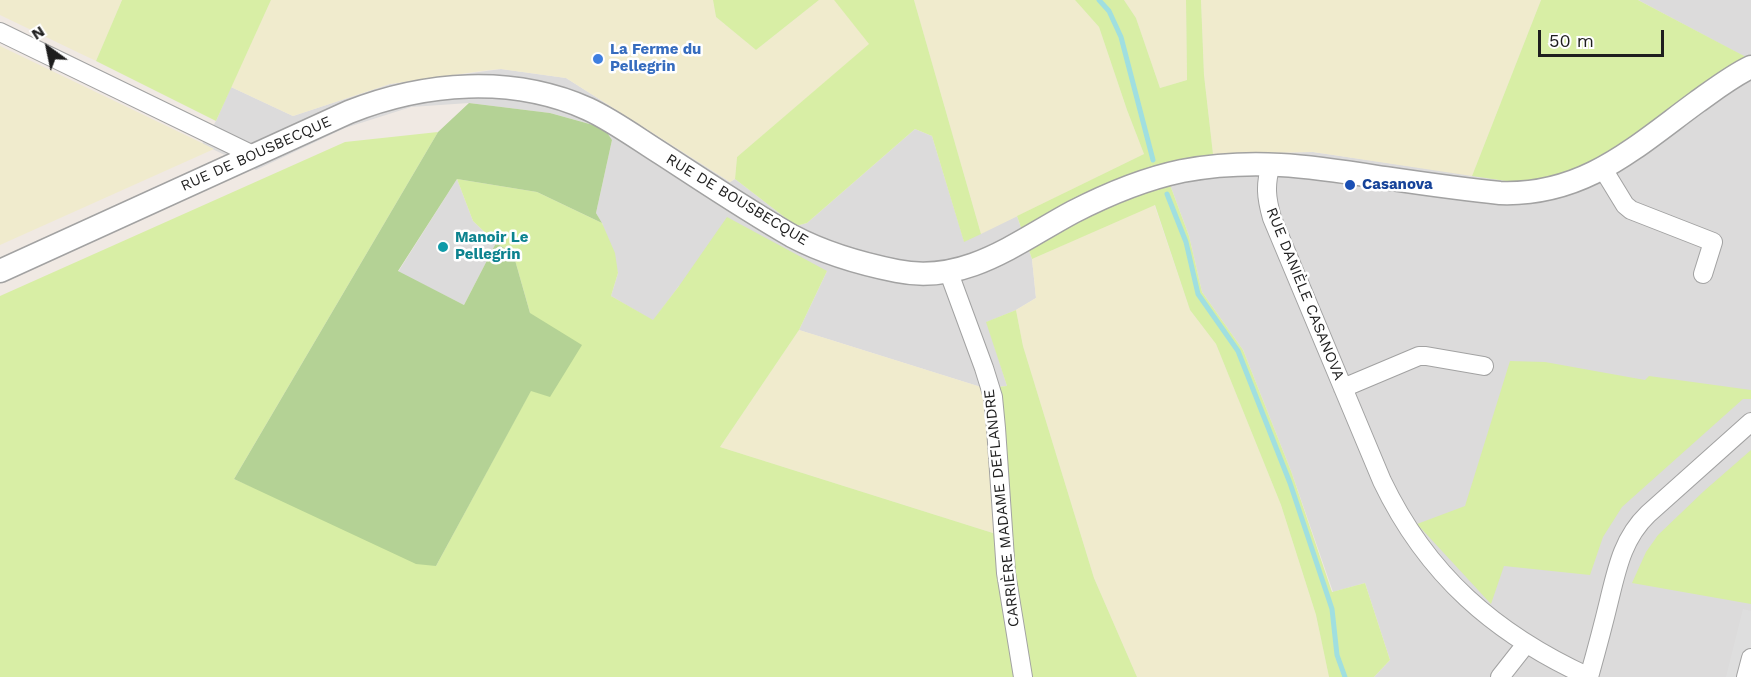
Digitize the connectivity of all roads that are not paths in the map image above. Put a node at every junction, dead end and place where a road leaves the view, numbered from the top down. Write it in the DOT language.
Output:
graph roads {
  1 [pos="0,32"];
  2 [pos="1751,67"];
  3 [pos="253,155"];
  4 [pos="1271,164"];
  5 [pos="1603,169"];
  6 [pos="0,271"];
  7 [pos="949,273"];
  8 [pos="1703,274"];
  9 [pos="1484,366"];
  10 [pos="1343,388"];
  11 [pos="1751,422"];
  12 [pos="1526,644"];
  13 [pos="1751,658"];
  14 [pos="1023,677"];
  15 [pos="1500,677"];
  16 [pos="1589,677"];
  17 [pos="1746,677"];
  1 -- 3 [label="street"];
  2 -- 5 [label="street, RUE DE BOUSBECQUE"];
  3 -- 6 [label="street, RUE DE BOUSBECQUE"];
  3 -- 7 [label="street, RUE DE BOUSBECQUE"];
  4 -- 5 [label="street, RUE DE BOUSBECQUE"];
  4 -- 7 [label="street, RUE DE BOUSBECQUE"];
  4 -- 10 [label="street, RUE DANIÈLE CASANOVA"];
  5 -- 8 [label="street"];
  7 -- 14 [label="street, CARRIÈRE MADAME DEFLANDRE"];
  9 -- 10 [label="street, RUE DANIÈLE CASANOVA"];
  10 -- 12 [label="street, RUE DANIÈLE CASANOVA"];
  11 -- 16 [label="street"];
  12 -- 15 [label="street"];
  12 -- 16 [label="street, RUE DANIÈLE CASANOVA"];
  13 -- 17 [label="street"];
}
